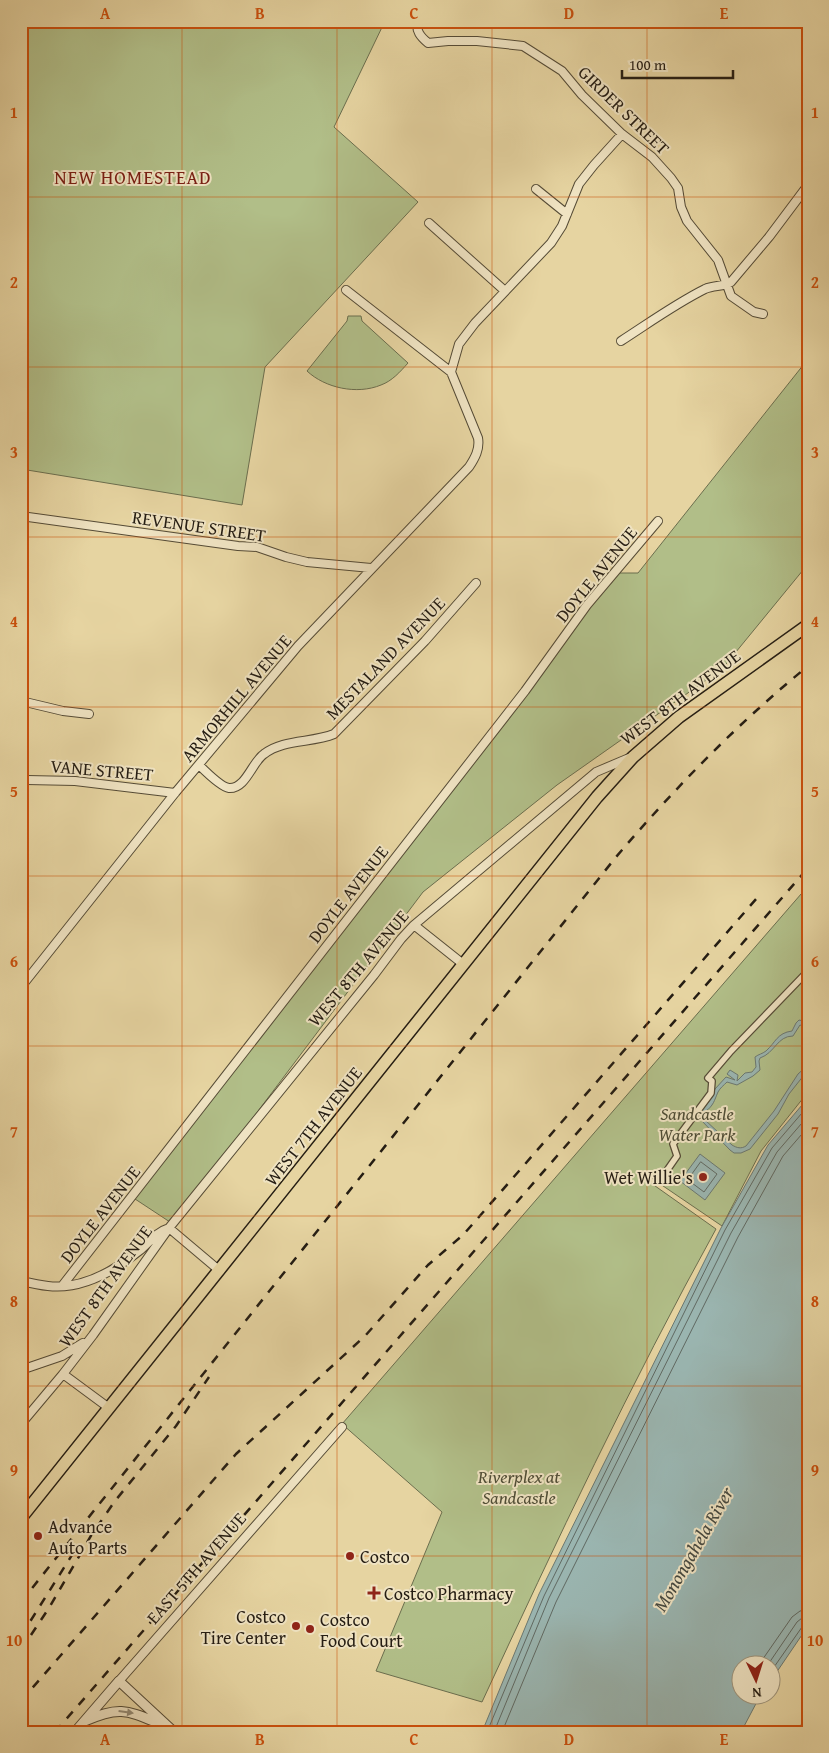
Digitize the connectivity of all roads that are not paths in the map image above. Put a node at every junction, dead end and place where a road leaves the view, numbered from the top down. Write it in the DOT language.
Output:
graph roads {
  1 [pos="417,24"];
  2 [pos="622,134"];
  3 [pos="536,189"];
  4 [pos="805,189"];
  5 [pos="567,214"];
  6 [pos="429,223"];
  7 [pos="727,285"];
  8 [pos="346,290"];
  9 [pos="505,291"];
  10 [pos="763,314"];
  11 [pos="621,341"];
  12 [pos="450,372"];
  13 [pos="21,516"];
  14 [pos="658,521"];
  15 [pos="371,568"];
  16 [pos="476,583"];
  17 [pos="808,626"];
  18 [pos="21,701"];
  19 [pos="89,714"];
  20 [pos="633,757"];
  21 [pos="199,765"];
  22 [pos="21,772"];
  23 [pos="24,782"];
  24 [pos="175,793"];
  25 [pos="414,925"];
  26 [pos="464,964"];
  27 [pos="808,971"];
  28 [pos="21,987"];
  29 [pos="661,1179"];
  30 [pos="169,1228"];
  31 [pos="220,1271"];
  32 [pos="21,1281"];
  33 [pos="62,1286"];
  34 [pos="93,1335"];
  35 [pos="21,1370"];
  36 [pos="63,1374"];
  37 [pos="108,1408"];
  38 [pos="21,1424"];
  39 [pos="342,1427"];
  40 [pos="21,1518"];
  41 [pos="119,1681"];
  42 [pos="83,1722"];
  43 [pos="171,1730"];
  44 [pos="75,1732"];
  1 -- 2 [label="street, GIRDER STREET"];
  2 -- 5 [label="street"];
  2 -- 7 [label="street, GIRDER STREET"];
  3 -- 5 [label="street"];
  4 -- 7 [label="street"];
  5 -- 9 [label="street"];
  6 -- 9 [label="street"];
  7 -- 10 [label="street, GIRDER STREET"];
  7 -- 11 [label="street"];
  8 -- 12 [label="street"];
  9 -- 12 [label="street"];
  12 -- 15 [label="street, ARMORHILL AVENUE"];
  13 -- 15 [label="street, REVENUE STREET"];
  14 -- 33 [label="street, DOYLE AVENUE"];
  15 -- 21 [label="street, ARMORHILL AVENUE"];
  16 -- 21 [label="street, MESTALAND AVENUE"];
  17 -- 20 [label="main road, WEST 8TH AVENUE"];
  18 -- 19 [label="street"];
  20 -- 25 [label="street, WEST 8TH AVENUE"];
  20 -- 26 [label="main road, WEST 7TH AVENUE"];
  21 -- 24 [label="street, ARMORHILL AVENUE"];
  22 -- 23 [label="street"];
  23 -- 24 [label="street, VANE STREET"];
  24 -- 28 [label="street, ARMORHILL AVENUE"];
  25 -- 26 [label="street"];
  25 -- 30 [label="street, WEST 8TH AVENUE"];
  26 -- 31 [label="main road, WEST 7TH AVENUE"];
  27 -- 29 [label="street"];
  30 -- 31 [label="street"];
  30 -- 33 [label="street"];
  30 -- 34 [label="street, WEST 8TH AVENUE"];
  31 -- 37 [label="main road, WEST 7TH AVENUE"];
  32 -- 33 [label="street"];
  34 -- 35 [label="street"];
  34 -- 36 [label="street, WEST 8TH AVENUE"];
  36 -- 37 [label="street"];
  36 -- 38 [label="street, WEST 8TH AVENUE"];
  37 -- 40 [label="main road, WEST 7TH AVENUE"];
  39 -- 41 [label="street, EAST 5TH AVENUE"];
  41 -- 42 [label="street, EAST 5TH AVENUE"];
  41 -- 43 [label="street"];
  42 -- 43 [label="street, one-way"];
  42 -- 44 [label="street, EAST 5TH AVENUE"];
}
